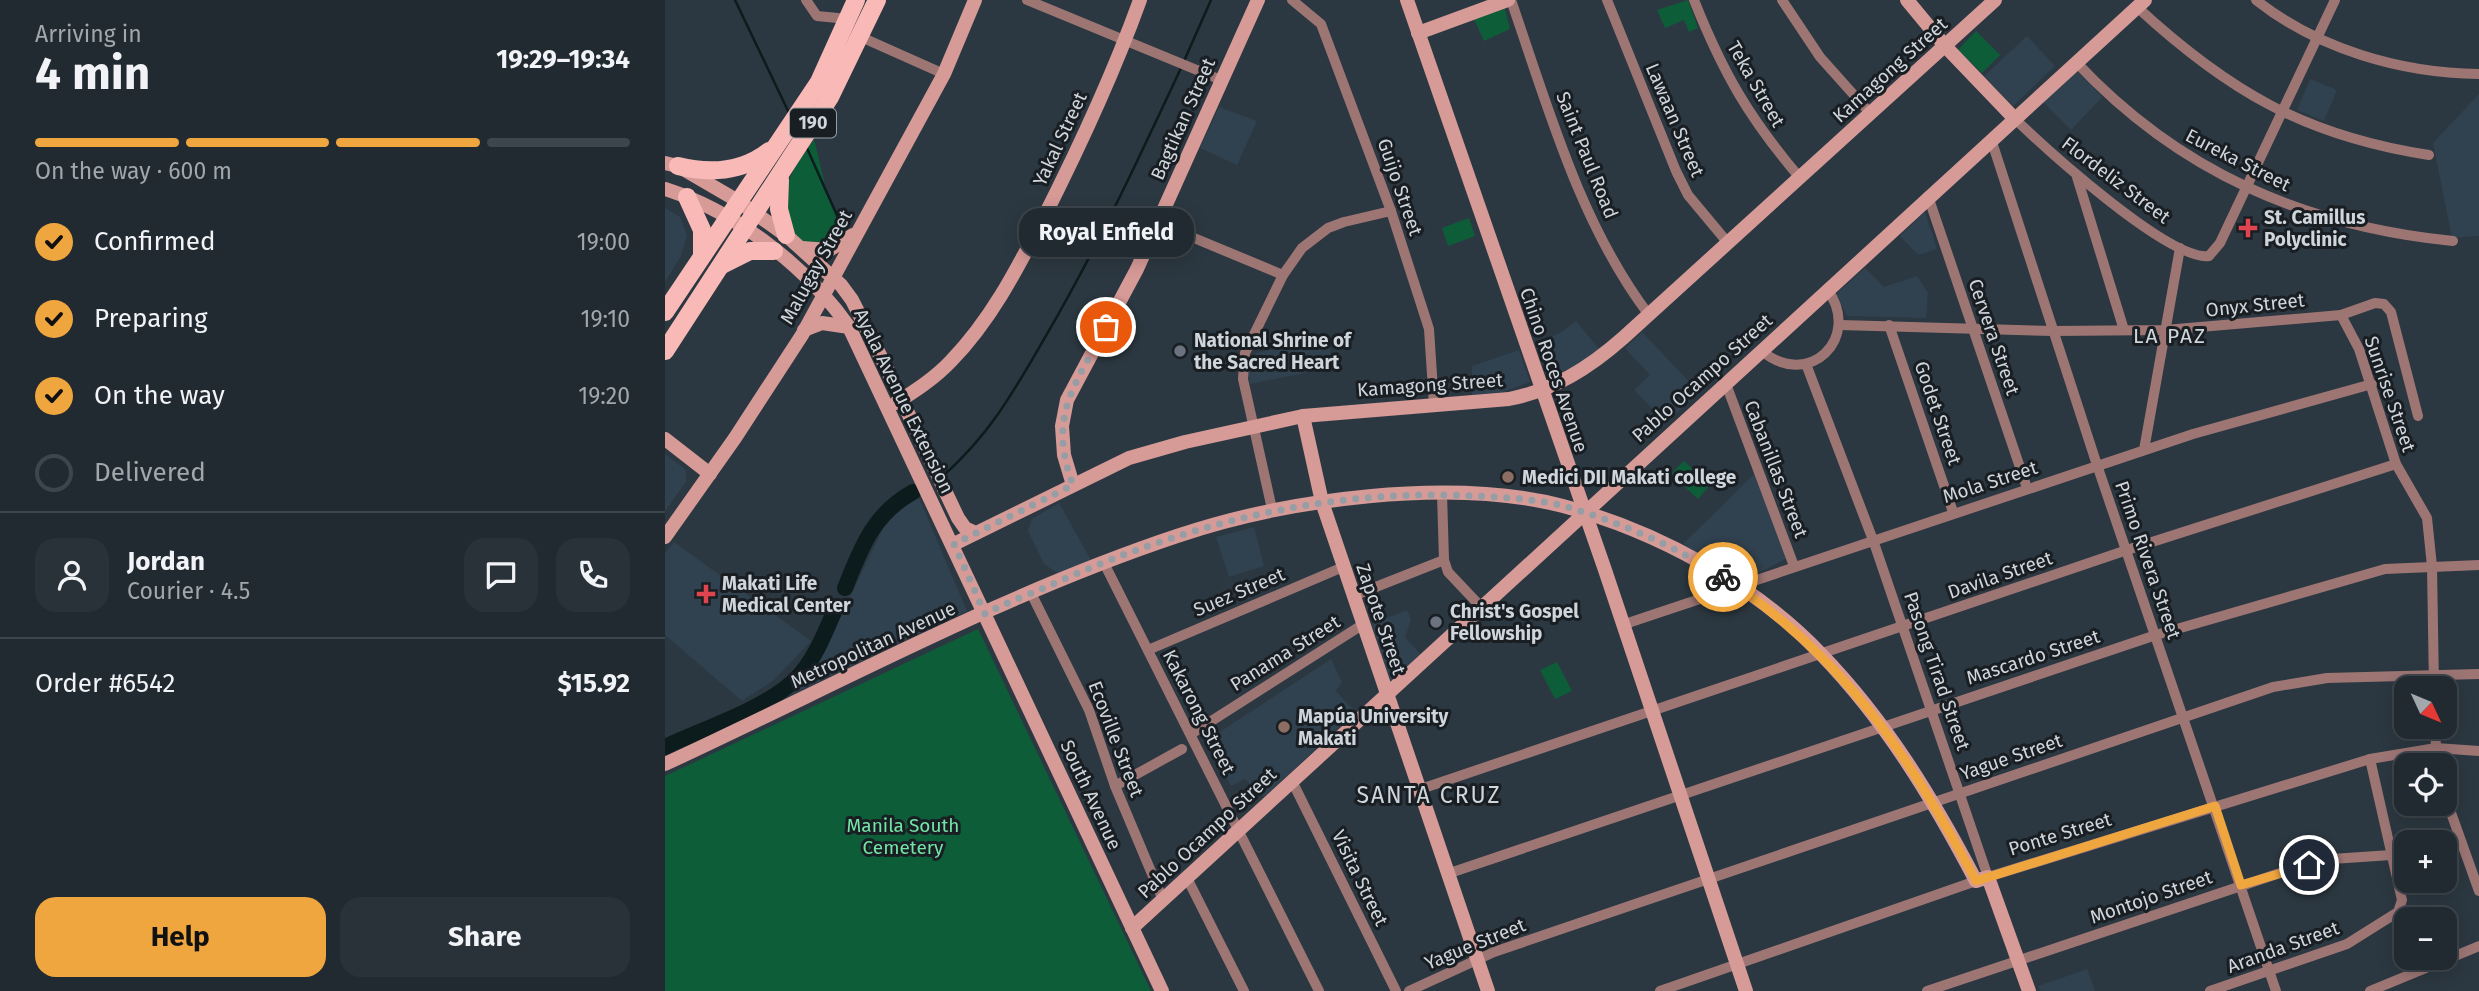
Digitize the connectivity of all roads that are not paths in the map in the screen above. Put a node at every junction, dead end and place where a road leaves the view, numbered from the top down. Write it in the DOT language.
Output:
graph roads {
  1 [pos="806,0"];
  2 [pos="856,0"];
  3 [pos="877,0"];
  4 [pos="975,0"];
  5 [pos="1027,0"];
  6 [pos="1140,0"];
  7 [pos="1258,0"];
  8 [pos="1291,0"];
  9 [pos="1408,0"];
  10 [pos="1510,0"];
  11 [pos="1607,0"];
  12 [pos="1694,0"];
  13 [pos="1782,0"];
  14 [pos="1907,0"];
  15 [pos="1995,0"];
  16 [pos="2256,0"];
  17 [pos="2335,0"];
  18 [pos="2141,3"];
  19 [pos="848,19"];
  20 [pos="1418,33"];
  21 [pos="861,37"];
  22 [pos="2317,37"];
  23 [pos="1125,38"];
  24 [pos="1945,46"];
  25 [pos="2076,62"];
  26 [pos="944,74"];
  27 [pos="2479,74"];
  28 [pos="1221,80"];
  29 [pos="1870,113"];
  30 [pos="2283,113"];
  31 [pos="2014,118"];
  32 [pos="1991,139"];
  33 [pos="780,142"];
  34 [pos="2429,155"];
  35 [pos="672,165"];
  36 [pos="781,176"];
  37 [pos="2077,177"];
  38 [pos="1800,178"];
  39 [pos="2246,188"];
  40 [pos="665,189"];
  41 [pos="1928,196"];
  42 [pos="687,197"];
  43 [pos="738,201"];
  44 [pos="1391,211"];
  45 [pos="755,214"];
  46 [pos="726,219"];
  47 [pos="1158,223"];
  48 [pos="745,230"];
  49 [pos="859,231"];
  50 [pos="786,235"];
  51 [pos="2453,240"];
  52 [pos="1728,243"];
  53 [pos="801,247"];
  54 [pos="2180,248"];
  55 [pos="774,251"];
  56 [pos="702,255"];
  57 [pos="719,267"];
  58 [pos="803,274"];
  59 [pos="1283,275"];
  60 [pos="833,276"];
  61 [pos="1827,289"];
  62 [pos="824,293"];
  63 [pos="665,312"];
  64 [pos="1649,315"];
  65 [pos="2341,315"];
  66 [pos="807,325"];
  67 [pos="1840,325"];
  68 [pos="1889,325"];
  69 [pos="849,327"];
  70 [pos="1973,329"];
  71 [pos="2124,330"];
  72 [pos="2165,330"];
  73 [pos="2054,331"];
  74 [pos="665,351"];
  75 [pos="1762,351"];
  76 [pos="1806,364"];
  77 [pos="1725,384"];
  78 [pos="2372,384"];
  79 [pos="1541,391"];
  80 [pos="896,404"];
  81 [pos="1434,405"];
  82 [pos="1303,416"];
  83 [pos="2418,416"];
  84 [pos="1252,426"];
  85 [pos="665,439"];
  86 [pos="2144,450"];
  87 [pos="2396,464"];
  88 [pos="2097,465"];
  89 [pos="710,474"];
  90 [pos="1073,485"];
  91 [pos="2027,488"];
  92 [pos="1442,494"];
  93 [pos="1322,502"];
  94 [pos="1272,509"];
  95 [pos="1953,512"];
  96 [pos="1584,513"];
  97 [pos="958,518"];
  98 [pos="975,533"];
  99 [pos="665,537"];
  100 [pos="1873,540"];
  101 [pos="954,544"];
  102 [pos="2127,550"];
  103 [pos="1444,560"];
  104 [pos="1104,563"];
  105 [pos="2479,565"];
  106 [pos="1343,566"];
  107 [pos="1794,566"];
  108 [pos="2432,566"];
  109 [pos="1738,587"];
  110 [pos="1031,593"];
  111 [pos="1353,596"];
  112 [pos="1482,608"];
  113 [pos="985,614"];
  114 [pos="1362,625"];
  115 [pos="1622,625"];
  116 [pos="1901,628"];
  117 [pos="2156,635"];
  118 [pos="1148,650"];
  119 [pos="1823,655"];
  120 [pos="2479,674"];
  121 [pos="2433,675"];
  122 [pos="1387,696"];
  123 [pos="1930,710"];
  124 [pos="1652,712"];
  125 [pos="2183,717"];
  126 [pos="1883,726"];
  127 [pos="1191,734"];
  128 [pos="2436,739"];
  129 [pos="2437,748"];
  130 [pos="1182,749"];
  131 [pos="2479,751"];
  132 [pos="2369,759"];
  133 [pos="665,764"];
  134 [pos="1292,781"];
  135 [pos="1115,786"];
  136 [pos="1418,790"];
  137 [pos="1959,792"];
  138 [pos="1680,797"];
  139 [pos="1933,801"];
  140 [pos="2215,806"];
  141 [pos="2452,816"];
  142 [pos="1238,830"];
  143 [pos="2391,855"];
  144 [pos="1447,874"];
  145 [pos="1187,877"];
  146 [pos="1982,879"];
  147 [pos="1708,881"];
  148 [pos="2241,885"];
  149 [pos="2479,891"];
  150 [pos="1163,900"];
  151 [pos="1132,928"];
  152 [pos="2479,946"];
  153 [pos="1477,958"];
  154 [pos="2018,962"];
  155 [pos="1737,965"];
  156 [pos="2269,971"];
  157 [pos="1162,991"];
  158 [pos="1244,991"];
  159 [pos="1319,991"];
  160 [pos="1396,991"];
  161 [pos="1409,991"];
  162 [pos="1488,991"];
  163 [pos="1660,991"];
  164 [pos="1746,991"];
  165 [pos="1927,991"];
  166 [pos="2029,991"];
  167 [pos="2210,991"];
  168 [pos="2276,991"];
  169 [pos="2370,991"];
  1 -- 19 [label="street"];
  2 -- 19 [label="main road, 190"];
  3 -- 21 [label="main road, 190"];
  4 -- 26 [label="main road, Malugay Street"];
  5 -- 23 [label="street"];
  6 -- 23 [label="main road, Yakal Street"];
  7 -- 28 [label="main road, Bagtikan Street"];
  8 -- 44 [label="street, Guijo Street"];
  9 -- 20 [label="main road, Chino Roces Avenue"];
  10 -- 20 [label="main road"];
  10 -- 64 [label="street, Saint Paul Road"];
  11 -- 52 [label="street, Lawaan Street"];
  12 -- 38 [label="street, Teka Street"];
  13 -- 29 [label="street"];
  14 -- 24 [label="main road"];
  15 -- 24 [label="main road, Kamagong Street"];
  16 -- 22 [label="street"];
  17 -- 22 [label="street"];
  18 -- 25 [label="main road, Pablo Ocampo Street"];
  18 -- 30 [label="street"];
  19 -- 33 [label="main road, 190"];
  20 -- 79 [label="main road, Chino Roces Avenue"];
  21 -- 26 [label="street"];
  21 -- 36 [label="main road, 190"];
  22 -- 27 [label="street"];
  22 -- 30 [label="street"];
  23 -- 28 [label="street"];
  23 -- 80 [label="main road, Yakal Street"];
  24 -- 29 [label="main road, Kamagong Street"];
  24 -- 31 [label="main road"];
  25 -- 31 [label="main road, Pablo Ocampo Street"];
  25 -- 39 [label="street, Eureka Street"];
  26 -- 49 [label="main road, Malugay Street"];
  28 -- 47 [label="main road, Bagtikan Street"];
  29 -- 38 [label="main road, Kamagong Street"];
  30 -- 34 [label="street"];
  30 -- 39 [label="street"];
  31 -- 32 [label="main road, Pablo Ocampo Street"];
  31 -- 37 [label="street, Flordeliz Street"];
  32 -- 41 [label="main road, Pablo Ocampo Street"];
  32 -- 73 [label="street, Primo Rivera Street"];
  33 -- 35 [label="main road"];
  33 -- 43 [label="main road, 190"];
  35 -- 43 [label="main road, Ayala Avenue Extension"];
  36 -- 45 [label="main road, 190"];
  36 -- 50 [label="main road"];
  37 -- 54 [label="street, Flordeliz Street"];
  37 -- 71 [label="street"];
  38 -- 52 [label="main road, Kamagong Street"];
  39 -- 51 [label="street, Eureka Street"];
  39 -- 54 [label="street, Flordeliz Street"];
  40 -- 42 [label="main road, Ayala Avenue Extension"];
  41 -- 61 [label="main road, Pablo Ocampo Street"];
  41 -- 70 [label="street, Cervera Street"];
  42 -- 46 [label="main road, Ayala Avenue Extension"];
  42 -- 56 [label="main road"];
  43 -- 45 [label="main road, Ayala Avenue Extension"];
  43 -- 46 [label="main road, 190"];
  44 -- 59 [label="street"];
  44 -- 81 [label="street, Guijo Street"];
  45 -- 48 [label="main road, 190"];
  45 -- 50 [label="main road, Ayala Avenue Extension"];
  46 -- 48 [label="main road, Ayala Avenue Extension"];
  46 -- 56 [label="main road, 190"];
  47 -- 59 [label="street"];
  47 -- 90 [label="main road, Bagtikan Street"];
  48 -- 55 [label="main road, Ayala Avenue Extension"];
  48 -- 57 [label="main road, 190"];
  49 -- 53 [label="main road"];
  49 -- 60 [label="main road, Malugay Street"];
  50 -- 53 [label="main road, Ayala Avenue Extension"];
  52 -- 64 [label="main road, Kamagong Street"];
  53 -- 60 [label="main road, Ayala Avenue Extension"];
  54 -- 72 [label="street"];
  55 -- 57 [label="main road"];
  55 -- 58 [label="main road, Ayala Avenue Extension"];
  56 -- 63 [label="main road, 190"];
  57 -- 74 [label="main road, 190"];
  58 -- 62 [label="main road, Ayala Avenue Extension"];
  58 -- 66 [label="main road"];
  59 -- 84 [label="street"];
  60 -- 62 [label="main road, Malugay Street"];
  60 -- 80 [label="main road, Ayala Avenue Extension"];
  61 -- 67 [label="street"];
  61 -- 75 [label="main road, Pablo Ocampo Street"];
  62 -- 66 [label="main road, Malugay Street"];
  62 -- 69 [label="main road, Ayala Avenue Extension"];
  64 -- 79 [label="main road, Kamagong Street"];
  65 -- 72 [label="street, Onyx Street"];
  65 -- 78 [label="street, Sunrise Street"];
  65 -- 83 [label="street, Onyx Street"];
  66 -- 69 [label="main road"];
  66 -- 89 [label="main road, Malugay Street"];
  67 -- 68 [label="street, Onyx Street"];
  67 -- 76 [label="street"];
  68 -- 70 [label="street, Onyx Street"];
  68 -- 95 [label="street, Godet Street"];
  69 -- 80 [label="main road, Ayala Avenue Extension"];
  70 -- 73 [label="street, Onyx Street"];
  70 -- 91 [label="street, Cervera Street"];
  71 -- 72 [label="street, Onyx Street"];
  71 -- 73 [label="street, Onyx Street"];
  72 -- 86 [label="street"];
  73 -- 88 [label="street, Primo Rivera Street"];
  75 -- 76 [label="street"];
  75 -- 77 [label="main road, Pablo Ocampo Street"];
  76 -- 100 [label="street, Pasong Tirad Street"];
  77 -- 96 [label="main road, Pablo Ocampo Street"];
  77 -- 107 [label="street, Cabanillas Street"];
  78 -- 86 [label="street, Mola Street"];
  78 -- 87 [label="street, Sunrise Street"];
  79 -- 81 [label="main road, Kamagong Street"];
  79 -- 96 [label="main road, Chino Roces Avenue"];
  80 -- 97 [label="main road, Ayala Avenue Extension"];
  80 -- 101 [label="main road, Ayala Avenue Extension"];
  81 -- 82 [label="main road, Kamagong Street"];
  82 -- 84 [label="main road, Kamagong Street"];
  82 -- 93 [label="main road, Zapote Street"];
  84 -- 90 [label="main road, Kamagong Street"];
  84 -- 94 [label="street"];
  85 -- 89 [label="main road"];
  86 -- 88 [label="street, Mola Street"];
  87 -- 102 [label="street, Davila Street"];
  87 -- 108 [label="street, Sunrise Street"];
  88 -- 91 [label="street, Mola Street"];
  88 -- 102 [label="street, Primo Rivera Street"];
  89 -- 99 [label="main road, Malugay Street"];
  90 -- 98 [label="main road, Kamagong Street"];
  91 -- 95 [label="street, Mola Street"];
  92 -- 93 [label="main road, Metropolitan Avenue"];
  92 -- 96 [label="main road, Metropolitan Avenue"];
  92 -- 103 [label="street"];
  93 -- 94 [label="main road, Metropolitan Avenue"];
  93 -- 106 [label="main road, Zapote Street"];
  94 -- 104 [label="main road, Metropolitan Avenue"];
  95 -- 100 [label="street, Mola Street"];
  96 -- 109 [label="main road, Metropolitan Avenue"];
  96 -- 112 [label="main road, Pablo Ocampo Street"];
  96 -- 115 [label="main road, Chino Roces Avenue"];
  97 -- 98 [label="main road, Ayala Avenue Extension"];
  97 -- 101 [label="main road, Ayala Avenue Extension"];
  98 -- 101 [label="main road, Kamagong Street"];
  100 -- 107 [label="street, Mola Street"];
  100 -- 116 [label="street, Pasong Tirad Street"];
  101 -- 113 [label="main road, Ayala Avenue Extension"];
  102 -- 116 [label="street, Davila Street"];
  102 -- 117 [label="street, Primo Rivera Street"];
  103 -- 111 [label="street"];
  103 -- 112 [label="street"];
  104 -- 110 [label="main road, Metropolitan Avenue"];
  104 -- 118 [label="street, Kakarong Street"];
  105 -- 108 [label="street, Mascardo Street"];
  106 -- 111 [label="main road, Zapote Street"];
  106 -- 118 [label="street, Suez Street"];
  107 -- 109 [label="street, Mola Street"];
  108 -- 117 [label="street, Mascardo Street"];
  108 -- 121 [label="street, Sunrise Street"];
  109 -- 115 [label="street, Mola Street"];
  109 -- 119 [label="main road, Metropolitan Avenue"];
  110 -- 113 [label="main road, Metropolitan Avenue"];
  110 -- 135 [label="street, Ecoville Street"];
  111 -- 114 [label="main road, Zapote Street"];
  112 -- 122 [label="main road, Pablo Ocampo Street"];
  113 -- 133 [label="main road, Metropolitan Avenue"];
  113 -- 151 [label="main road, South Avenue"];
  114 -- 122 [label="main road, Zapote Street"];
  114 -- 127 [label="street, Panama Street"];
  115 -- 124 [label="main road, Chino Roces Avenue"];
  116 -- 119 [label="street, Davila Street"];
  116 -- 123 [label="street, Pasong Tirad Street"];
  117 -- 123 [label="street, Mascardo Street"];
  117 -- 125 [label="street, Primo Rivera Street"];
  118 -- 127 [label="street, Kakarong Street"];
  119 -- 124 [label="street, Davila Street"];
  119 -- 126 [label="main road, Metropolitan Avenue"];
  120 -- 121 [label="street, Yague Street"];
  121 -- 125 [label="street, Yague Street"];
  122 -- 134 [label="main road, Pablo Ocampo Street"];
  122 -- 136 [label="main road, Zapote Street"];
  123 -- 126 [label="street, Mascardo Street"];
  123 -- 137 [label="street, Pasong Tirad Street"];
  124 -- 136 [label="street, Davila Street"];
  124 -- 138 [label="main road, Chino Roces Avenue"];
  125 -- 137 [label="street, Yague Street"];
  125 -- 140 [label="street, Primo Rivera Street"];
  126 -- 138 [label="street, Mascardo Street"];
  126 -- 139 [label="main road, Metropolitan Avenue"];
  127 -- 142 [label="street, Kakarong Street"];
  128 -- 129 [label="street"];
  129 -- 131 [label="street, Ponte Street"];
  129 -- 132 [label="street, Ponte Street"];
  130 -- 135 [label="street"];
  132 -- 140 [label="street, Ponte Street"];
  132 -- 143 [label="street"];
  134 -- 142 [label="main road, Pablo Ocampo Street"];
  134 -- 160 [label="street, Visita Street"];
  135 -- 150 [label="street, Ecoville Street"];
  136 -- 144 [label="main road, Zapote Street"];
  137 -- 139 [label="street, Yague Street"];
  137 -- 146 [label="street, Pasong Tirad Street"];
  138 -- 144 [label="street, Mascardo Street"];
  138 -- 147 [label="main road, Chino Roces Avenue"];
  139 -- 146 [label="main road, Metropolitan Avenue"];
  139 -- 147 [label="street, Yague Street"];
  140 -- 146 [label="street, Ponte Street"];
  140 -- 148 [label="street, Primo Rivera Street"];
  141 -- 149 [label="street"];
  142 -- 145 [label="main road, Pablo Ocampo Street"];
  142 -- 159 [label="street, Kakarong Street"];
  143 -- 148 [label="street, Montojo Street"];
  143 -- 156 [label="street, Aranda Street"];
  144 -- 153 [label="main road, Zapote Street"];
  145 -- 150 [label="main road, Pablo Ocampo Street"];
  145 -- 158 [label="street"];
  146 -- 154 [label="main road, Pasong Tirad Street"];
  146 -- 155 [label="street, Ponte Street"];
  147 -- 153 [label="street, Yague Street"];
  147 -- 155 [label="main road, Chino Roces Avenue"];
  148 -- 154 [label="street, Montojo Street"];
  148 -- 156 [label="street, Primo Rivera Street"];
  150 -- 151 [label="main road, Pablo Ocampo Street"];
  151 -- 157 [label="main road, South Avenue"];
  152 -- 169 [label="street"];
  153 -- 161 [label="street, Yague Street"];
  153 -- 162 [label="main road, Zapote Street"];
  154 -- 165 [label="street, Montojo Street"];
  154 -- 166 [label="main road, Pasong Tirad Street"];
  155 -- 163 [label="street, Ponte Street"];
  155 -- 164 [label="main road, Chino Roces Avenue"];
  156 -- 167 [label="street, Aranda Street"];
  156 -- 168 [label="street, Primo Rivera Street"];
}
